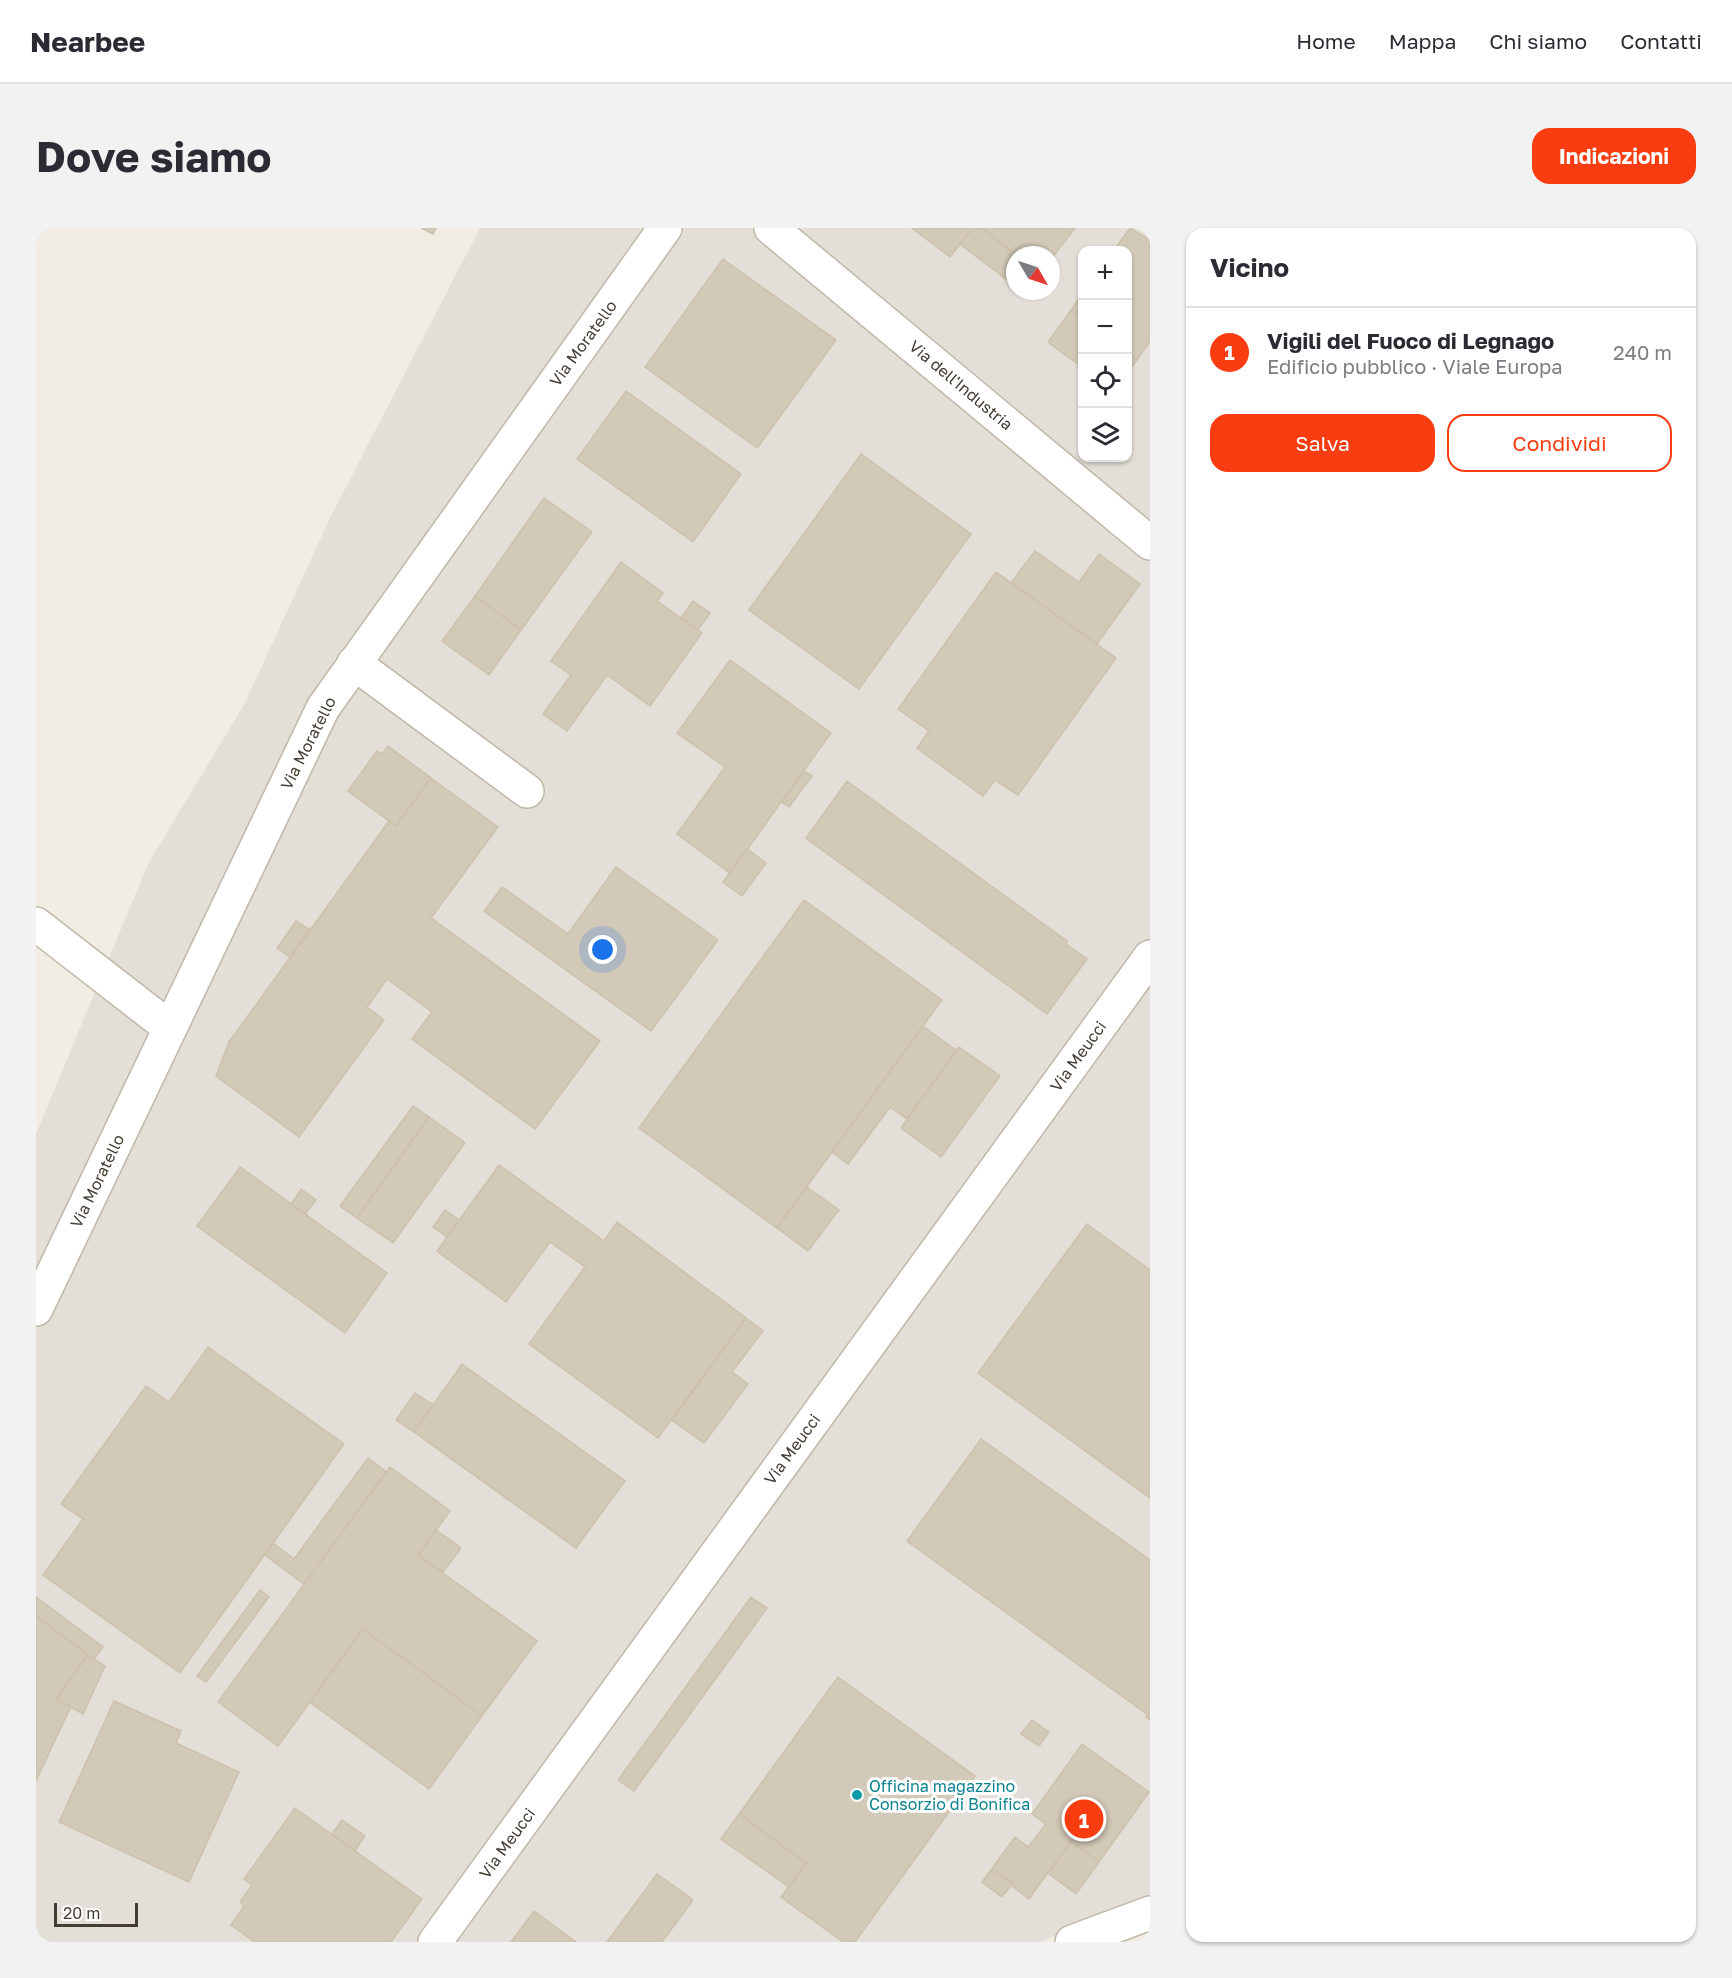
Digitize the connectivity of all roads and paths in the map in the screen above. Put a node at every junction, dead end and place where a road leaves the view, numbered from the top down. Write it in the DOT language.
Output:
graph roads {
  1 [pos="665,228"];
  2 [pos="771,228"];
  3 [pos="1150,543"];
  4 [pos="354,663"];
  5 [pos="527,791"];
  6 [pos="36,924"];
  7 [pos="1150,957"];
  8 [pos="170,1028"];
  9 [pos="36,1309"];
  10 [pos="1150,1913"];
  11 [pos="435,1942"];
  12 [pos="1072,1942"];
  1 -- 4 [label="street, Via Moratello"];
  2 -- 3 [label="street, Via dell'Industria"];
  4 -- 5 [label="street"];
  4 -- 8 [label="street, Via Moratello"];
  6 -- 8 [label="street"];
  7 -- 11 [label="street, Via Meucci"];
  8 -- 9 [label="street, Via Moratello"];
  10 -- 12 [label="street"];
}
